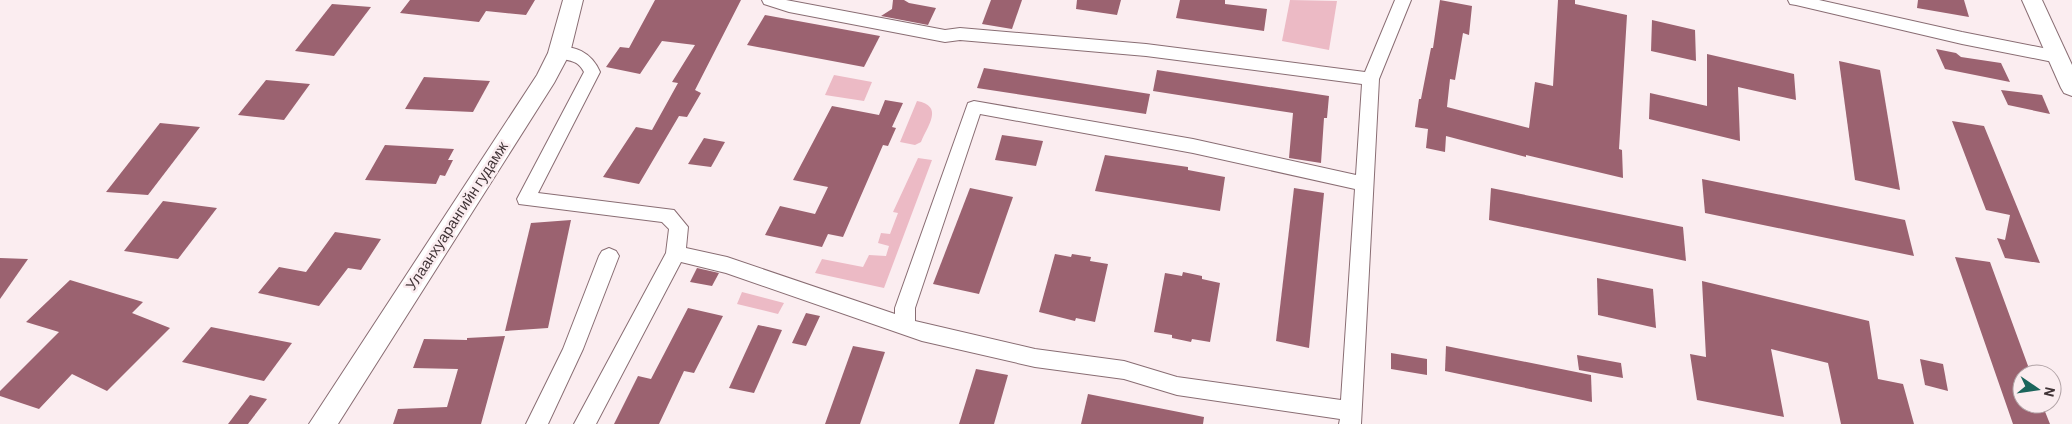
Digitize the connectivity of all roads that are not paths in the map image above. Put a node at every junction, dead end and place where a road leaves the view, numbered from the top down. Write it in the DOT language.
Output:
graph roads {
  1 [pos="573,0"];
  2 [pos="770,0"];
  3 [pos="1402,0"];
  4 [pos="1796,0"];
  5 [pos="2032,0"];
  6 [pos="559,53"];
  7 [pos="2058,57"];
  8 [pos="1371,79"];
  9 [pos="2072,88"];
  10 [pos="1365,184"];
  11 [pos="676,253"];
  12 [pos="609,256"];
  13 [pos="905,327"];
  14 [pos="1350,417"];
  15 [pos="323,424"];
  16 [pos="537,424"];
  17 [pos="585,424"];
  1 -- 6 [label="main road, Улаанхуарангийн гудамж"];
  2 -- 8 [label="street"];
  3 -- 8 [label="street"];
  4 -- 7 [label="street"];
  5 -- 7 [label="main road"];
  6 -- 11 [label="street"];
  6 -- 15 [label="main road, Улаанхуарангийн гудамж"];
  7 -- 9 [label="main road"];
  8 -- 10 [label="street"];
  10 -- 13 [label="street"];
  10 -- 14 [label="street"];
  11 -- 13 [label="street"];
  11 -- 17 [label="street"];
  12 -- 16 [label="street"];
  13 -- 14 [label="street"];
}
